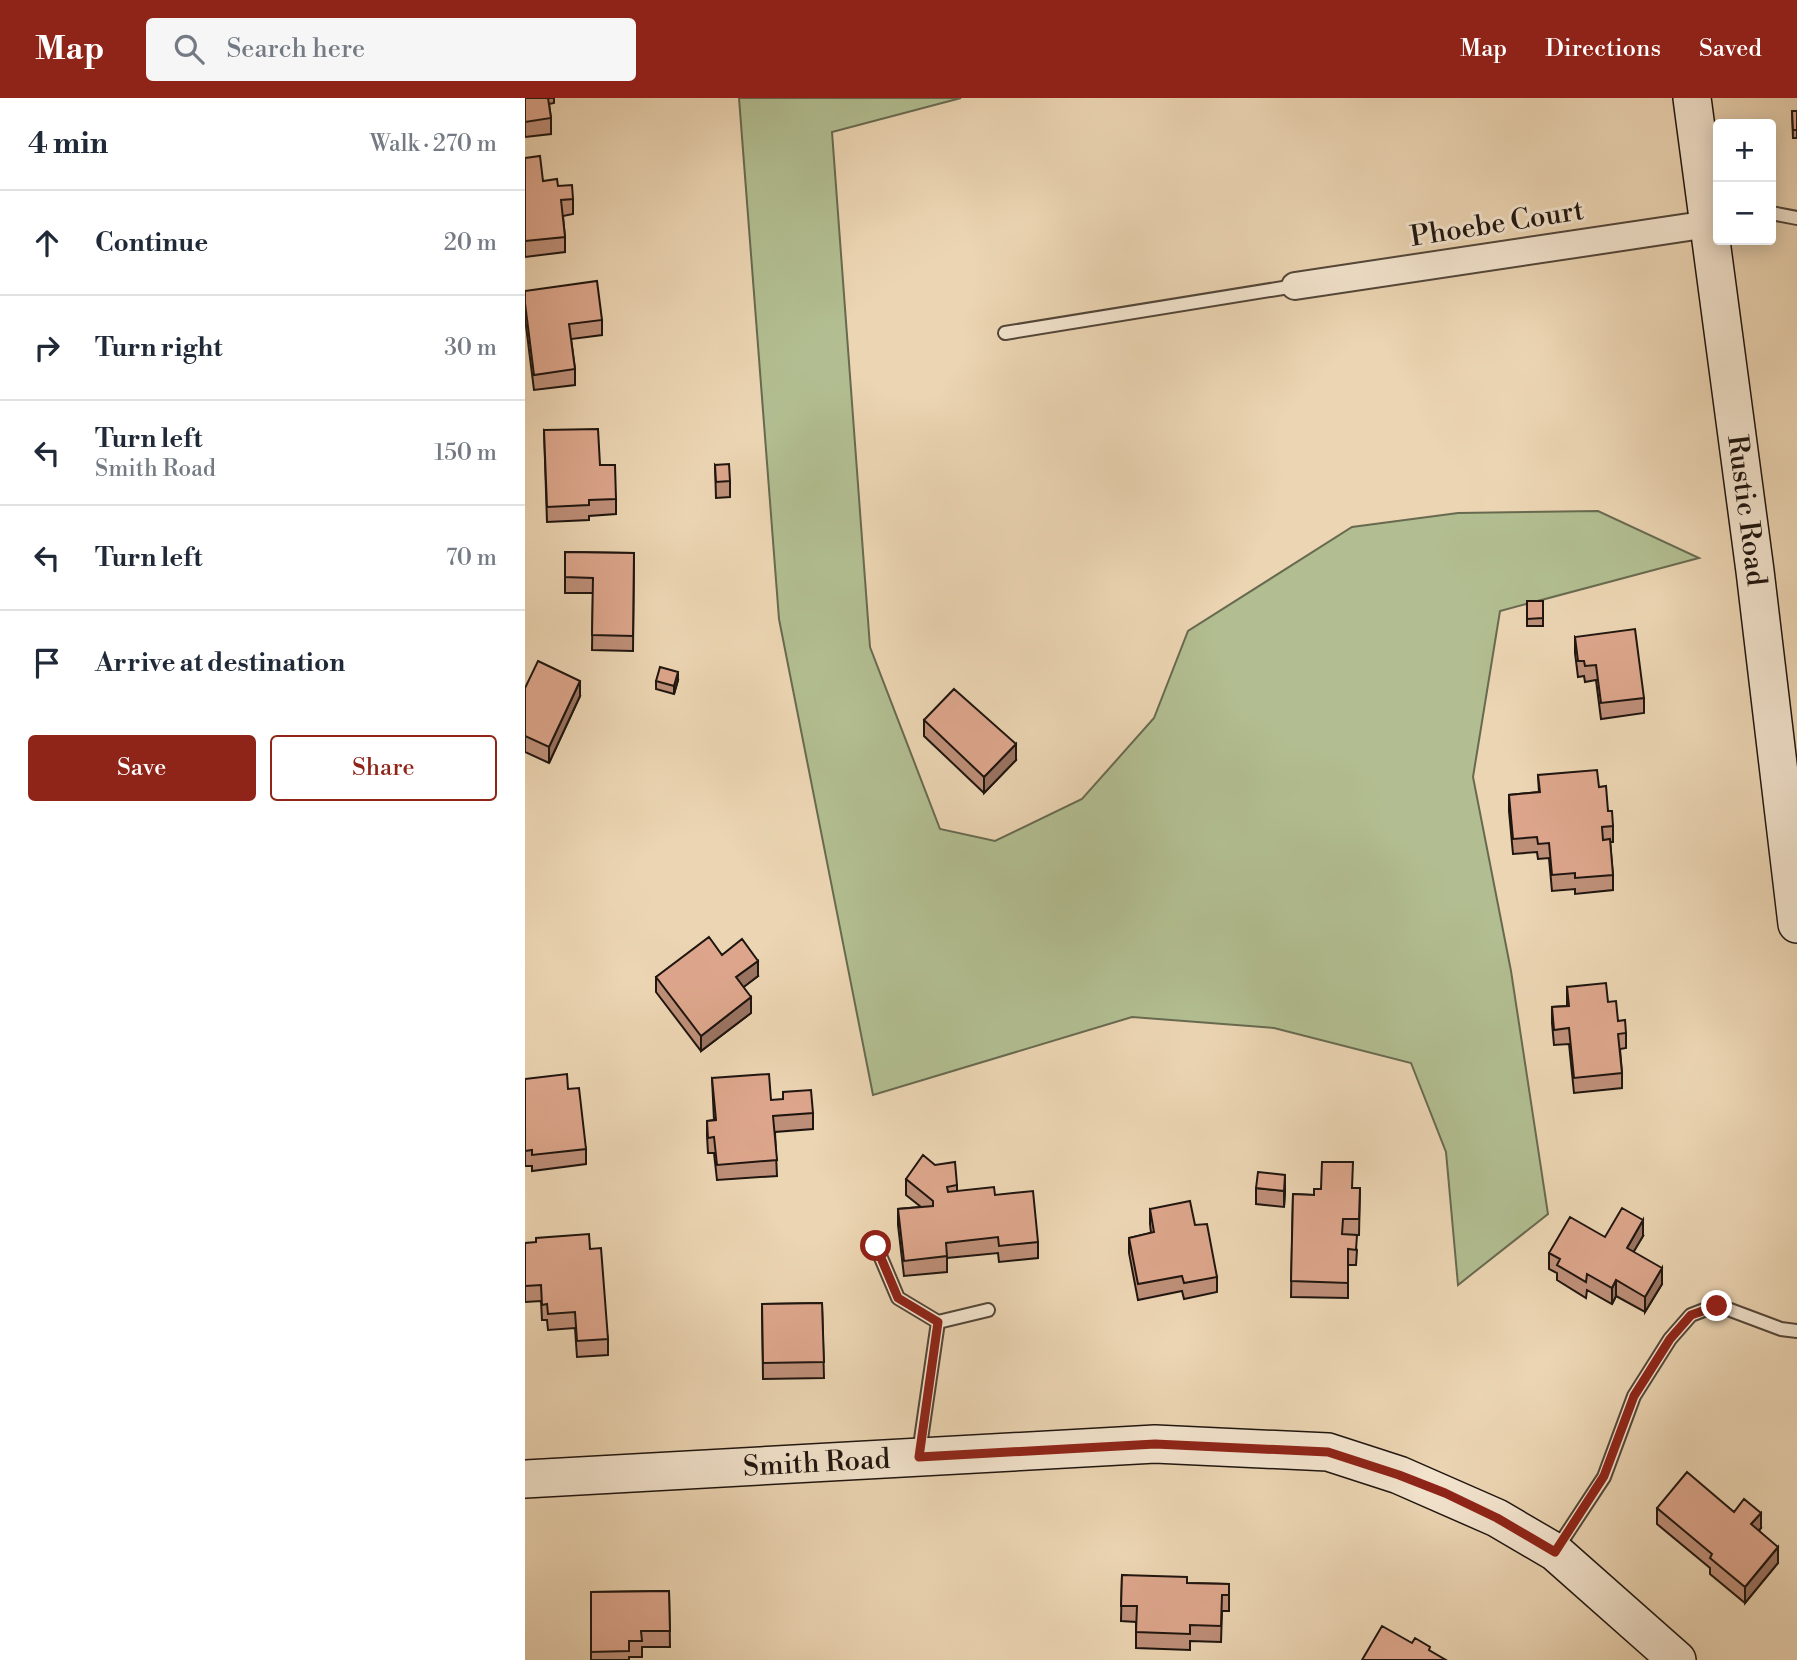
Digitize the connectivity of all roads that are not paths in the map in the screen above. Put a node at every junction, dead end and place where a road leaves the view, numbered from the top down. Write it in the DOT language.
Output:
graph roads {
  1 [pos="1692,98"];
  2 [pos="1776,214"];
  3 [pos="1713,217"];
  4 [pos="1797,218"];
  5 [pos="1713,223"];
  6 [pos="1717,245"];
  7 [pos="1295,286"];
  8 [pos="1005,333"];
  9 [pos="1797,924"];
  10 [pos="876,1246"];
  11 [pos="988,1310"];
  12 [pos="938,1322"];
  13 [pos="1797,1331"];
  14 [pos="919,1457"];
  15 [pos="525,1479"];
  16 [pos="1555,1552"];
  17 [pos="1677,1660"];
  1 -- 3 [label="street, Rustic Road"];
  2 -- 4 [label="lane"];
  5 -- 7 [label="street, Phoebe Court"];
  6 -- 9 [label="street, Rustic Road"];
  7 -- 8 [label="lane"];
  10 -- 12 [label="lane"];
  11 -- 12 [label="lane"];
  12 -- 14 [label="lane"];
  13 -- 16 [label="lane"];
  14 -- 15 [label="street, Smith Road"];
  14 -- 16 [label="street, Smith Road"];
  16 -- 17 [label="street, Smith Road"];
}
